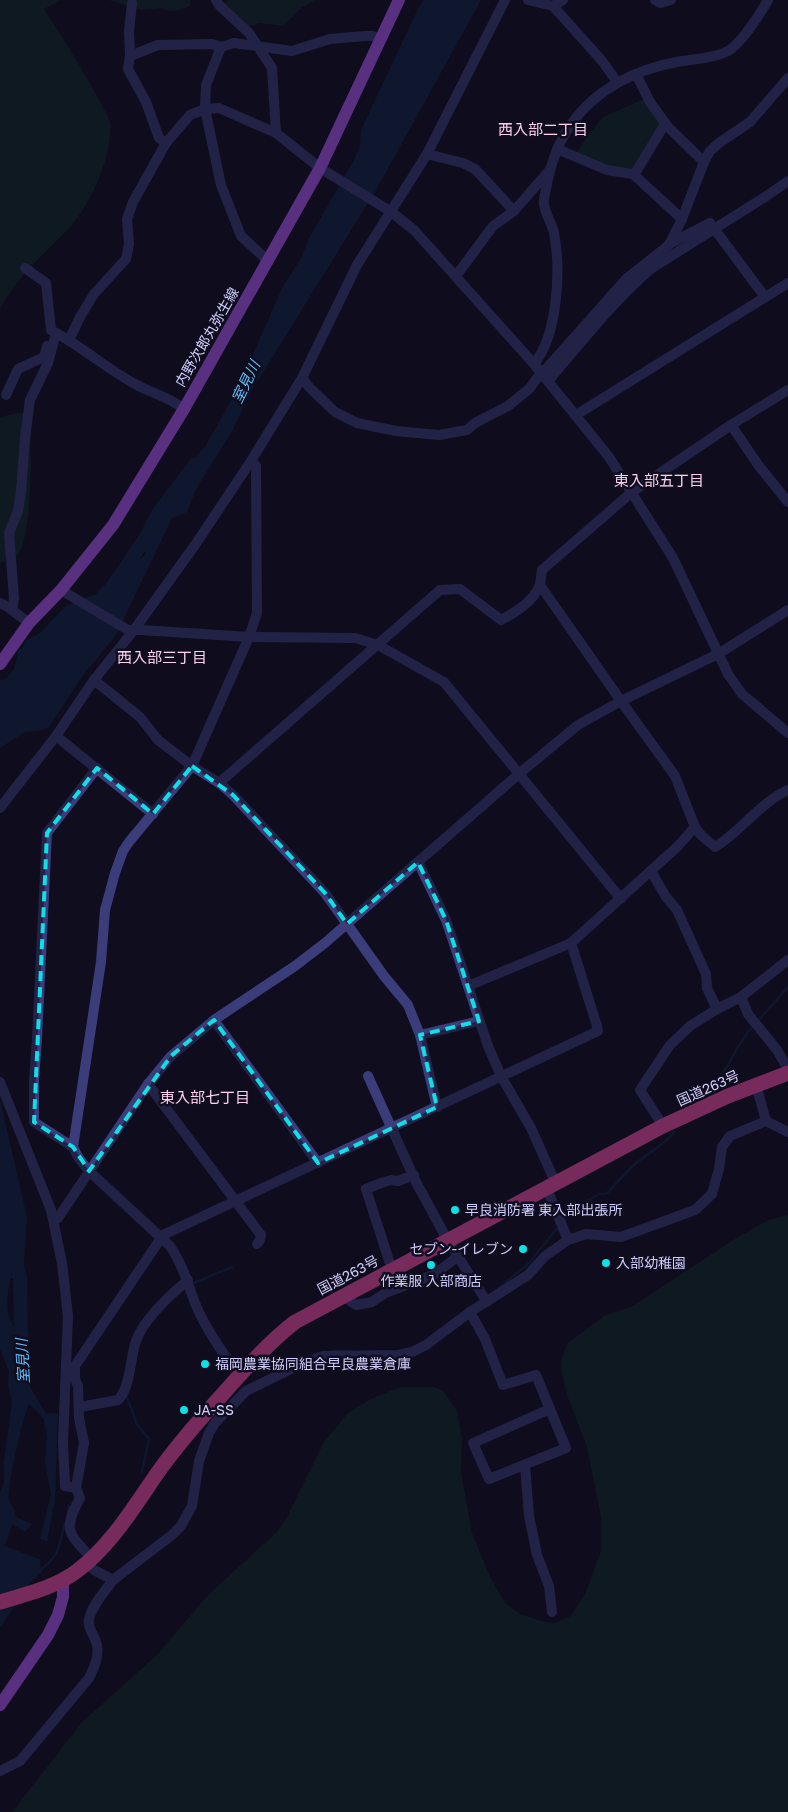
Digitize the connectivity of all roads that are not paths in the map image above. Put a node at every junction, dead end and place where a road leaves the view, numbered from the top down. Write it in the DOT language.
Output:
graph roads {
  1 [pos="216,0"];
  2 [pos="399,0"];
  3 [pos="505,0"];
  4 [pos="528,0"];
  5 [pos="563,0"];
  6 [pos="655,0"];
  7 [pos="671,0"];
  8 [pos="768,0"];
  9 [pos="132,3"];
  10 [pos="553,6"];
  11 [pos="381,40"];
  12 [pos="258,46"];
  13 [pos="221,47"];
  14 [pos="130,56"];
  15 [pos="636,74"];
  16 [pos="788,78"];
  17 [pos="617,82"];
  18 [pos="205,109"];
  19 [pos="665,124"];
  20 [pos="276,133"];
  21 [pos="166,143"];
  22 [pos="557,149"];
  23 [pos="427,154"];
  24 [pos="704,162"];
  25 [pos="325,170"];
  26 [pos="549,171"];
  27 [pos="634,175"];
  28 [pos="788,181"];
  29 [pos="387,209"];
  30 [pos="514,211"];
  31 [pos="682,219"];
  32 [pos="714,228"];
  33 [pos="669,245"];
  34 [pos="268,261"];
  35 [pos="25,268"];
  36 [pos="456,276"];
  37 [pos="788,283"];
  38 [pos="765,297"];
  39 [pos="53,332"];
  40 [pos="69,340"];
  41 [pos="534,364"];
  42 [pos="544,377"];
  43 [pos="302,378"];
  44 [pos="788,390"];
  45 [pos="6,394"];
  46 [pos="184,409"];
  47 [pos="576,415"];
  48 [pos="731,425"];
  49 [pos="251,461"];
  50 [pos="632,492"];
  51 [pos="788,502"];
  52 [pos="540,585"];
  53 [pos="63,591"];
  54 [pos="0,603"];
  55 [pos="12,610"];
  56 [pos="788,610"];
  57 [pos="29,623"];
  58 [pos="131,630"];
  59 [pos="249,637"];
  60 [pos="378,645"];
  61 [pos="718,654"];
  62 [pos="0,664"];
  63 [pos="94,680"];
  64 [pos="620,701"];
  65 [pos="788,733"];
  66 [pos="56,736"];
  67 [pos="192,766"];
  68 [pos="97,768"];
  69 [pos="520,774"];
  70 [pos="219,783"];
  71 [pos="788,790"];
  72 [pos="0,808"];
  73 [pos="154,814"];
  74 [pos="695,827"];
  75 [pos="418,862"];
  76 [pos="652,871"];
  77 [pos="622,898"];
  78 [pos="347,924"];
  79 [pos="571,943"];
  80 [pos="788,960"];
  81 [pos="468,986"];
  82 [pos="741,997"];
  83 [pos="716,1009"];
  84 [pos="214,1020"];
  85 [pos="479,1021"];
  86 [pos="420,1035"];
  87 [pos="788,1071"];
  88 [pos="368,1076"];
  89 [pos="501,1076"];
  90 [pos="0,1082"];
  91 [pos="148,1084"];
  92 [pos="756,1085"];
  93 [pos="437,1107"];
  94 [pos="766,1121"];
  95 [pos="663,1126"];
  96 [pos="392,1128"];
  97 [pos="788,1132"];
  98 [pos="73,1147"];
  99 [pos="318,1163"];
  100 [pos="89,1171"];
  101 [pos="414,1176"];
  102 [pos="551,1186"];
  103 [pos="235,1201"];
  104 [pos="54,1220"];
  105 [pos="162,1238"];
  106 [pos="568,1240"];
  107 [pos="448,1241"];
  108 [pos="257,1244"];
  109 [pos="457,1257"];
  110 [pos="392,1270"];
  111 [pos="188,1280"];
  112 [pos="348,1294"];
  113 [pos="487,1302"];
  114 [pos="470,1312"];
  115 [pos="241,1383"];
  116 [pos="80,1407"];
  117 [pos="550,1409"];
  118 [pos="525,1465"];
  119 [pos="76,1488"];
  120 [pos="89,1560"];
  121 [pos="63,1580"];
  122 [pos="113,1580"];
  123 [pos="0,1602"];
  124 [pos="552,1612"];
  125 [pos="0,1705"];
  126 [pos="0,1771"];
  1 -- 12 [label="street"];
  2 -- 11 [label="main road, 内野次郎丸弥生線"];
  3 -- 23 [label="street"];
  4 -- 10 [label="street"];
  5 -- 10 [label="street"];
  6 -- 7 [label="street"];
  8 -- 15 [label="street"];
  9 -- 14 [label="street"];
  10 -- 17 [label="street"];
  11 -- 12 [label="street"];
  11 -- 25 [label="main road, 内野次郎丸弥生線"];
  12 -- 13 [label="street"];
  12 -- 20 [label="street"];
  13 -- 14 [label="street"];
  13 -- 18 [label="street"];
  14 -- 21 [label="street"];
  15 -- 17 [label="street"];
  15 -- 19 [label="street"];
  16 -- 24 [label="street"];
  17 -- 22 [label="street"];
  18 -- 20 [label="street"];
  18 -- 21 [label="street"];
  18 -- 34 [label="street"];
  19 -- 24 [label="street"];
  19 -- 27 [label="street"];
  20 -- 25 [label="street"];
  21 -- 40 [label="street"];
  22 -- 26 [label="street"];
  22 -- 27 [label="street"];
  23 -- 29 [label="street"];
  23 -- 30 [label="street"];
  24 -- 31 [label="street"];
  25 -- 29 [label="street"];
  25 -- 34 [label="main road, 内野次郎丸弥生線"];
  26 -- 30 [label="street"];
  26 -- 41 [label="street"];
  27 -- 31 [label="street"];
  28 -- 32 [label="street"];
  29 -- 36 [label="street"];
  29 -- 43 [label="street"];
  30 -- 36 [label="street"];
  31 -- 33 [label="street"];
  32 -- 33 [label="street"];
  32 -- 38 [label="street"];
  32 -- 42 [label="street"];
  33 -- 42 [label="street"];
  34 -- 46 [label="main road, 内野次郎丸弥生線"];
  35 -- 39 [label="street"];
  36 -- 41 [label="street"];
  37 -- 38 [label="street"];
  38 -- 47 [label="street"];
  39 -- 40 [label="street"];
  39 -- 45 [label="street"];
  39 -- 55 [label="street"];
  40 -- 46 [label="street"];
  41 -- 42 [label="street"];
  42 -- 43 [label="street"];
  42 -- 47 [label="street"];
  43 -- 49 [label="street"];
  44 -- 48 [label="street"];
  46 -- 53 [label="main road, 内野次郎丸弥生線"];
  47 -- 50 [label="street"];
  48 -- 50 [label="street"];
  48 -- 51 [label="street"];
  49 -- 58 [label="street"];
  49 -- 59 [label="street"];
  50 -- 52 [label="street"];
  50 -- 61 [label="street"];
  52 -- 60 [label="street"];
  52 -- 64 [label="street"];
  53 -- 57 [label="main road, 内野次郎丸弥生線"];
  53 -- 58 [label="street"];
  54 -- 55 [label="street"];
  55 -- 57 [label="street"];
  56 -- 61 [label="street"];
  57 -- 62 [label="main road, 内野次郎丸弥生線"];
  58 -- 59 [label="street"];
  58 -- 63 [label="street"];
  59 -- 60 [label="street"];
  59 -- 67 [label="street"];
  60 -- 69 [label="street"];
  60 -- 70 [label="street"];
  61 -- 64 [label="street"];
  61 -- 65 [label="street"];
  63 -- 66 [label="street"];
  63 -- 67 [label="street"];
  64 -- 69 [label="street"];
  64 -- 74 [label="street"];
  66 -- 68 [label="street"];
  66 -- 72 [label="street"];
  67 -- 70 [label="street"];
  67 -- 73 [label="street"];
  68 -- 73 [label="street"];
  68 -- 98 [label="street"];
  69 -- 75 [label="street"];
  69 -- 77 [label="street"];
  70 -- 78 [label="street"];
  71 -- 74 [label="street"];
  73 -- 98 [label="street"];
  74 -- 76 [label="street"];
  75 -- 78 [label="street"];
  75 -- 81 [label="street"];
  76 -- 77 [label="street"];
  76 -- 83 [label="street"];
  77 -- 79 [label="street"];
  78 -- 84 [label="street"];
  78 -- 86 [label="street"];
  79 -- 81 [label="street"];
  79 -- 89 [label="street"];
  80 -- 82 [label="street"];
  81 -- 85 [label="street"];
  82 -- 83 [label="street"];
  82 -- 87 [label="street"];
  83 -- 95 [label="street"];
  84 -- 91 [label="street"];
  84 -- 99 [label="street"];
  85 -- 86 [label="street"];
  85 -- 89 [label="street"];
  86 -- 93 [label="street"];
  87 -- 92 [label="highway, 国道263号"];
  88 -- 96 [label="street"];
  89 -- 93 [label="street"];
  89 -- 102 [label="street"];
  90 -- 104 [label="street"];
  91 -- 100 [label="street"];
  91 -- 103 [label="street"];
  92 -- 94 [label="street"];
  92 -- 95 [label="highway, 国道263号"];
  93 -- 96 [label="street"];
  94 -- 97 [label="street"];
  94 -- 106 [label="street"];
  95 -- 102 [label="highway, 国道263号"];
  96 -- 99 [label="street"];
  96 -- 101 [label="street"];
  98 -- 100 [label="street"];
  99 -- 103 [label="street"];
  100 -- 104 [label="street"];
  100 -- 105 [label="street"];
  101 -- 107 [label="street"];
  101 -- 110 [label="street"];
  102 -- 106 [label="street"];
  102 -- 107 [label="highway, 国道263号"];
  103 -- 105 [label="street"];
  103 -- 108 [label="street"];
  104 -- 119 [label="street"];
  105 -- 111 [label="street"];
  105 -- 116 [label="street"];
  106 -- 113 [label="street"];
  107 -- 109 [label="street"];
  107 -- 110 [label="highway, 国道263号"];
  109 -- 112 [label="street"];
  109 -- 113 [label="street"];
  110 -- 112 [label="highway, 国道263号"];
  111 -- 115 [label="street"];
  111 -- 116 [label="street"];
  112 -- 115 [label="highway, 国道263号"];
  113 -- 114 [label="street"];
  114 -- 115 [label="street"];
  114 -- 117 [label="street"];
  115 -- 120 [label="highway, 国道263号"];
  115 -- 122 [label="street"];
  116 -- 119 [label="street"];
  117 -- 118 [label="street"];
  117 -- 118 [label="street"];
  118 -- 124 [label="street"];
  119 -- 120 [label="street"];
  120 -- 121 [label="highway, 国道263号"];
  120 -- 122 [label="street"];
  121 -- 123 [label="highway, 国道263号"];
  121 -- 125 [label="main road"];
  122 -- 126 [label="street"];
}
